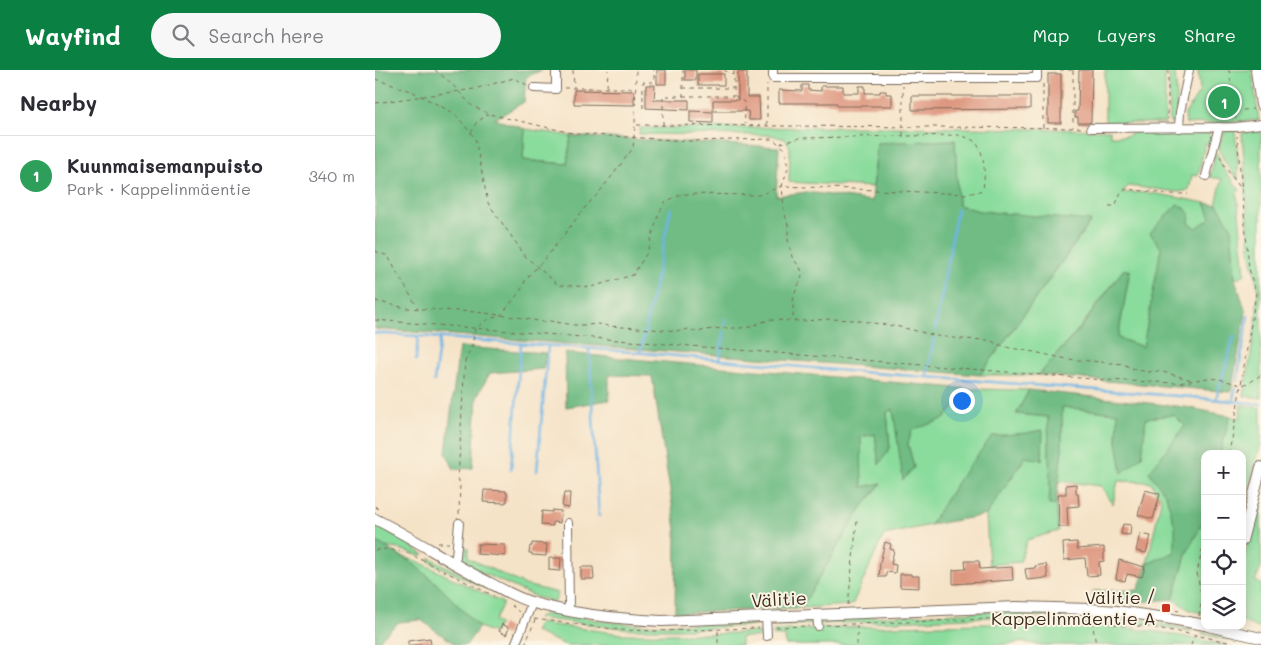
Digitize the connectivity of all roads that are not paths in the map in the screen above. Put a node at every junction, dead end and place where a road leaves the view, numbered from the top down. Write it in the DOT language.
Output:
graph roads {
  1 [pos="556,70"];
  2 [pos="1189,70"];
  3 [pos="1256,70"];
  4 [pos="771,77"];
  5 [pos="1039,77"];
  6 [pos="534,88"];
  7 [pos="1257,107"];
  8 [pos="1261,124"];
  9 [pos="1219,127"];
  10 [pos="1091,128"];
  11 [pos="1179,128"];
  12 [pos="1206,176"];
  13 [pos="1261,467"];
  14 [pos="1259,485"];
  15 [pos="375,519"];
  16 [pos="459,522"];
  17 [pos="568,524"];
  18 [pos="1242,540"];
  19 [pos="455,564"];
  20 [pos="532,603"];
  21 [pos="569,611"];
  22 [pos="817,614"];
  23 [pos="766,616"];
  24 [pos="818,626"];
  25 [pos="1201,628"];
  26 [pos="1231,630"];
  27 [pos="767,636"];
  28 [pos="1261,638"];
  29 [pos="515,645"];
  1 -- 6 [label="street"];
  2 -- 11 [label="street"];
  3 -- 7 [label="main road"];
  4 -- 5 [label="street"];
  8 -- 9 [label="street"];
  9 -- 11 [label="street"];
  9 -- 12 [label="street"];
  10 -- 11 [label="street"];
  13 -- 14 [label="main road"];
  14 -- 18 [label="main road"];
  15 -- 19 [label="main road, Välitie"];
  16 -- 19 [label="street"];
  17 -- 21 [label="street"];
  19 -- 20 [label="main road, Välitie"];
  20 -- 21 [label="main road, Välitie"];
  20 -- 29 [label="street"];
  21 -- 23 [label="main road, Välitie"];
  22 -- 23 [label="main road, Välitie"];
  22 -- 24 [label="street"];
  22 -- 25 [label="main road, Välitie"];
  23 -- 27 [label="street"];
  26 -- 28 [label="main road, Välitie"];
}
